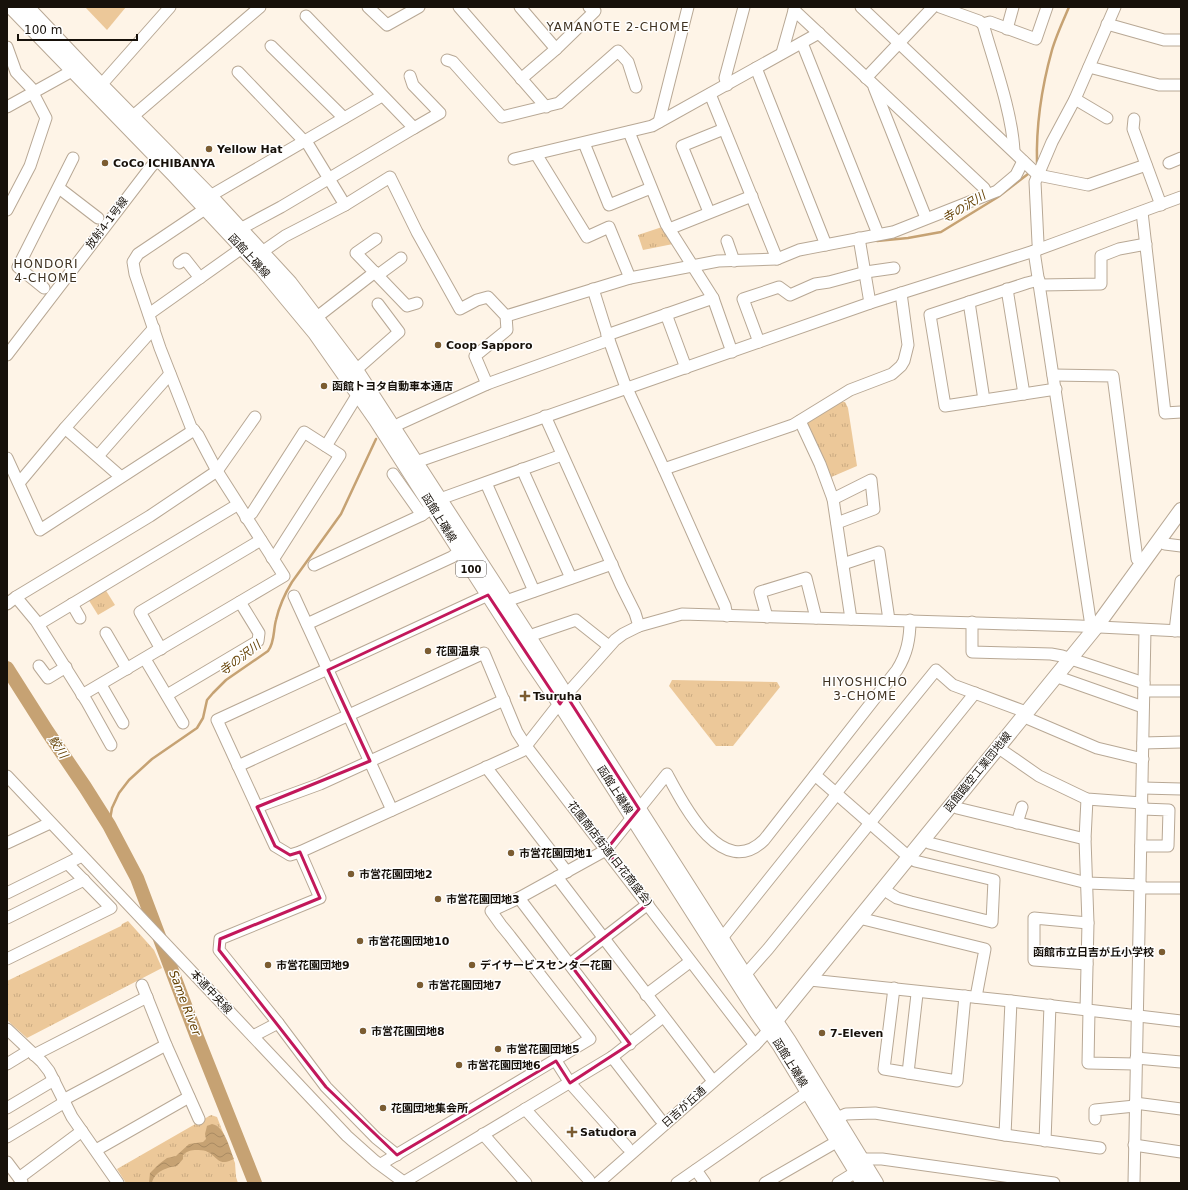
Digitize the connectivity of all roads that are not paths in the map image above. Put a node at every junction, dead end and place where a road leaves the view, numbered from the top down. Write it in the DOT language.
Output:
graph roads {
  1 [pos="11,7"];
  2 [pos="27,7"];
  3 [pos="170,7"];
  4 [pos="260,7"];
  5 [pos="368,7"];
  6 [pos="419,7"];
  7 [pos="459,7"];
  8 [pos="520,7"];
  9 [pos="589,7"];
  10 [pos="688,7"];
  11 [pos="744,7"];
  12 [pos="861,7"];
  13 [pos="933,7"];
  14 [pos="940,7"];
  15 [pos="1013,7"];
  16 [pos="1046,7"];
  17 [pos="1115,7"];
  18 [pos="795,8"];
  19 [pos="306,16"];
  20 [pos="983,24"];
  21 [pos="1107,24"];
  22 [pos="1007,28"];
  23 [pos="819,33"];
  24 [pos="1181,40"];
  25 [pos="802,42"];
  26 [pos="899,44"];
  27 [pos="271,46"];
  28 [pos="7,47"];
  29 [pos="556,49"];
  30 [pos="782,53"];
  31 [pos="447,60"];
  32 [pos="1089,67"];
  33 [pos="756,68"];
  34 [pos="72,71"];
  35 [pos="238,72"];
  36 [pos="410,76"];
  37 [pos="521,79"];
  38 [pos="870,80"];
  39 [pos="727,85"];
  40 [pos="1181,85"];
  41 [pos="101,86"];
  42 [pos="636,87"];
  43 [pos="34,93"];
  44 [pos="710,94"];
  45 [pos="382,96"];
  46 [pos="1075,99"];
  47 [pos="7,107"];
  48 [pos="546,107"];
  49 [pos="132,117"];
  50 [pos="344,118"];
  51 [pos="1107,118"];
  52 [pos="1134,119"];
  53 [pos="659,122"];
  54 [pos="414,128"];
  55 [pos="724,129"];
  56 [pos="629,132"];
  57 [pos="305,141"];
  58 [pos="584,143"];
  59 [pos="1014,151"];
  60 [pos="536,154"];
  61 [pos="162,155"];
  62 [pos="73,158"];
  63 [pos="1181,158"];
  64 [pos="514,159"];
  65 [pos="1023,161"];
  66 [pos="1169,163"];
  67 [pos="1146,165"];
  68 [pos="1038,175"];
  69 [pos="329,179"];
  70 [pos="58,188"];
  71 [pos="651,188"];
  72 [pos="987,194"];
  73 [pos="752,196"];
  74 [pos="1181,197"];
  75 [pos="207,203"];
  76 [pos="345,205"];
  77 [pos="1161,205"];
  78 [pos="7,210"];
  79 [pos="710,212"];
  80 [pos="1142,212"];
  81 [pos="98,218"];
  82 [pos="926,218"];
  83 [pos="240,229"];
  84 [pos="669,229"];
  85 [pos="878,234"];
  86 [pos="859,238"];
  87 [pos="376,239"];
  88 [pos="727,241"];
  89 [pos="1146,244"];
  90 [pos="826,245"];
  91 [pos="242,248"];
  92 [pos="1037,250"];
  93 [pos="262,252"];
  94 [pos="401,258"];
  95 [pos="777,259"];
  96 [pos="734,260"];
  97 [pos="179,263"];
  98 [pos="692,267"];
  99 [pos="894,268"];
  100 [pos="866,272"];
  101 [pos="377,273"];
  102 [pos="200,278"];
  103 [pos="630,278"];
  104 [pos="1039,283"];
  105 [pos="44,288"];
  106 [pos="1007,289"];
  107 [pos="593,290"];
  108 [pos="901,293"];
  109 [pos="713,298"];
  110 [pos="969,302"];
  111 [pos="417,303"];
  112 [pos="870,303"];
  113 [pos="378,304"];
  114 [pos="149,314"];
  115 [pos="666,314"];
  116 [pos="506,316"];
  117 [pos="317,317"];
  118 [pos="154,328"];
  119 [pos="608,338"];
  120 [pos="758,342"];
  121 [pos="732,352"];
  122 [pos="7,355"];
  123 [pos="686,368"];
  124 [pos="356,370"];
  125 [pos="170,374"];
  126 [pos="1053,375"];
  127 [pos="487,384"];
  128 [pos="627,388"];
  129 [pos="1056,389"];
  130 [pos="358,394"];
  131 [pos="1024,394"];
  132 [pos="984,400"];
  133 [pos="1181,412"];
  134 [pos="545,416"];
  135 [pos="255,417"];
  136 [pos="800,421"];
  137 [pos="65,428"];
  138 [pos="194,430"];
  139 [pos="389,430"];
  140 [pos="326,446"];
  141 [pos="562,455"];
  142 [pos="98,456"];
  143 [pos="7,458"];
  144 [pos="416,462"];
  145 [pos="664,468"];
  146 [pos="522,469"];
  147 [pos="217,471"];
  148 [pos="393,474"];
  149 [pos="121,477"];
  150 [pos="19,483"];
  151 [pos="486,483"];
  152 [pos="833,499"];
  153 [pos="237,505"];
  154 [pos="431,507"];
  155 [pos="1181,510"];
  156 [pos="246,518"];
  157 [pos="837,523"];
  158 [pos="260,540"];
  159 [pos="1165,544"];
  160 [pos="1181,546"];
  161 [pos="460,551"];
  162 [pos="272,558"];
  163 [pos="1137,558"];
  164 [pos="612,564"];
  165 [pos="843,564"];
  166 [pos="314,565"];
  167 [pos="571,578"];
  168 [pos="1181,581"];
  169 [pos="534,591"];
  170 [pos="488,595"];
  171 [pos="294,596"];
  172 [pos="512,599"];
  173 [pos="12,601"];
  174 [pos="240,602"];
  175 [pos="72,604"];
  176 [pos="727,616"];
  177 [pos="767,617"];
  178 [pos="80,618"];
  179 [pos="816,618"];
  180 [pos="851,618"];
  181 [pos="889,620"];
  182 [pos="910,620"];
  183 [pos="972,622"];
  184 [pos="39,624"];
  185 [pos="307,624"];
  186 [pos="639,626"];
  187 [pos="1093,627"];
  188 [pos="1145,630"];
  189 [pos="1178,631"];
  190 [pos="106,632"];
  191 [pos="535,634"];
  192 [pos="605,643"];
  193 [pos="162,649"];
  194 [pos="145,659"];
  195 [pos="1070,659"];
  196 [pos="39,666"];
  197 [pos="66,667"];
  198 [pos="127,669"];
  199 [pos="328,670"];
  200 [pos="1055,676"];
  201 [pos="101,685"];
  202 [pos="1144,687"];
  203 [pos="1181,691"];
  204 [pos="975,693"];
  205 [pos="82,695"];
  206 [pos="167,695"];
  207 [pos="504,700"];
  208 [pos="563,700"];
  209 [pos="1143,707"];
  210 [pos="349,715"];
  211 [pos="1028,716"];
  212 [pos="123,723"];
  213 [pos="183,723"];
  214 [pos="1181,742"];
  215 [pos="1143,743"];
  216 [pos="111,745"];
  217 [pos="526,746"];
  218 [pos="1003,751"];
  219 [pos="1143,759"];
  220 [pos="370,761"];
  221 [pos="238,766"];
  222 [pos="486,767"];
  223 [pos="815,775"];
  224 [pos="8,778"];
  225 [pos="1142,788"];
  226 [pos="1181,789"];
  227 [pos="836,794"];
  228 [pos="1087,799"];
  229 [pos="1022,806"];
  230 [pos="1142,806"];
  231 [pos="257,808"];
  232 [pos="957,808"];
  233 [pos="392,810"];
  234 [pos="636,813"];
  235 [pos="50,822"];
  236 [pos="870,823"];
  237 [pos="1018,823"];
  238 [pos="1085,839"];
  239 [pos="7,843"];
  240 [pos="929,843"];
  241 [pos="1141,846"];
  242 [pos="606,850"];
  243 [pos="300,852"];
  244 [pos="904,852"];
  245 [pos="84,859"];
  246 [pos="915,861"];
  247 [pos="68,864"];
  248 [pos="562,874"];
  249 [pos="84,880"];
  250 [pos="1087,883"];
  251 [pos="1141,887"];
  252 [pos="1181,888"];
  253 [pos="7,893"];
  254 [pos="889,893"];
  255 [pos="518,898"];
  256 [pos="648,904"];
  257 [pos="7,918"];
  258 [pos="859,918"];
  259 [pos="1088,923"];
  260 [pos="722,938"];
  261 [pos="603,939"];
  262 [pos="7,959"];
  263 [pos="570,964"];
  264 [pos="687,964"];
  265 [pos="1087,964"];
  266 [pos="745,975"];
  267 [pos="810,980"];
  268 [pos="142,985"];
  269 [pos="894,988"];
  270 [pos="917,994"];
  271 [pos="646,995"];
  272 [pos="970,996"];
  273 [pos="147,997"];
  274 [pos="1011,1001"];
  275 [pos="1050,1005"];
  276 [pos="1088,1010"];
  277 [pos="1137,1016"];
  278 [pos="664,1017"];
  279 [pos="1181,1021"];
  280 [pos="278,1023"];
  281 [pos="772,1025"];
  282 [pos="7,1029"];
  283 [pos="251,1034"];
  284 [pos="630,1044"];
  285 [pos="754,1044"];
  286 [pos="166,1045"];
  287 [pos="29,1054"];
  288 [pos="612,1058"];
  289 [pos="556,1061"];
  290 [pos="1136,1061"];
  291 [pos="1181,1062"];
  292 [pos="7,1064"];
  293 [pos="908,1073"];
  294 [pos="54,1080"];
  295 [pos="713,1081"];
  296 [pos="570,1083"];
  297 [pos="808,1092"];
  298 [pos="189,1097"];
  299 [pos="64,1101"];
  300 [pos="1135,1104"];
  301 [pos="7,1108"];
  302 [pos="1181,1108"];
  303 [pos="525,1109"];
  304 [pos="199,1118"];
  305 [pos="660,1118"];
  306 [pos="837,1118"];
  307 [pos="1095,1119"];
  308 [pos="82,1132"];
  309 [pos="483,1134"];
  310 [pos="1005,1135"];
  311 [pos="7,1137"];
  312 [pos="838,1141"];
  313 [pos="1045,1141"];
  314 [pos="1134,1146"];
  315 [pos="627,1147"];
  316 [pos="1100,1148"];
  317 [pos="96,1150"];
  318 [pos="1181,1152"];
  319 [pos="397,1155"];
  320 [pos="7,1162"];
  321 [pos="381,1164"];
  322 [pos="696,1170"];
  323 [pos="860,1171"];
  324 [pos="21,1180"];
  325 [pos="520,1181"];
  326 [pos="593,1182"];
  327 [pos="118,1183"];
  328 [pos="404,1183"];
  329 [pos="677,1183"];
  330 [pos="705,1183"];
  331 [pos="765,1183"];
  332 [pos="838,1183"];
  333 [pos="876,1183"];
  334 [pos="1054,1183"];
  335 [pos="1134,1183"];
  1 -- 34 [label="main road, 函館上磯線 / 100"];
  2 -- 41 [label="main road, 函館上磯線 / 100"];
  3 -- 41 [label="street"];
  4 -- 49 [label="street"];
  5 -- 6 [label="street"];
  7 -- 37 [label="street"];
  8 -- 29 [label="street"];
  9 -- 29 [label="street"];
  10 -- 53 [label="street"];
  11 -- 39 [label="street"];
  12 -- 26 [label="street"];
  13 -- 26 [label="street"];
  14 -- 20 [label="street"];
  15 -- 22 [label="street"];
  16 -- 22 [label="street"];
  17 -- 21 [label="street"];
  18 -- 23 [label="street"];
  18 -- 30 [label="street"];
  19 -- 45 [label="street"];
  20 -- 22 [label="street"];
  20 -- 59 [label="street"];
  21 -- 24 [label="street"];
  21 -- 32 [label="street"];
  23 -- 25 [label="street"];
  23 -- 38 [label="street"];
  25 -- 30 [label="street"];
  25 -- 85 [label="street"];
  26 -- 38 [label="street"];
  26 -- 59 [label="street"];
  27 -- 50 [label="street"];
  28 -- 43 [label="street"];
  29 -- 37 [label="street"];
  30 -- 33 [label="street"];
  31 -- 48 [label="street"];
  32 -- 40 [label="street"];
  32 -- 46 [label="street"];
  33 -- 39 [label="street"];
  33 -- 90 [label="street"];
  34 -- 43 [label="street"];
  34 -- 61 [label="main road, 函館上磯線 / 100"];
  35 -- 57 [label="street"];
  36 -- 54 [label="street"];
  37 -- 48 [label="street"];
  38 -- 72 [label="street"];
  38 -- 82 [label="street"];
  39 -- 44 [label="street"];
  41 -- 49 [label="main road, 函館上磯線 / 100"];
  42 -- 48 [label="street"];
  43 -- 47 [label="street"];
  43 -- 78 [label="street"];
  44 -- 53 [label="street"];
  44 -- 55 [label="street"];
  45 -- 50 [label="street"];
  45 -- 54 [label="street"];
  46 -- 51 [label="street"];
  46 -- 68 [label="street"];
  49 -- 61 [label="main road, 函館上磯線 / 100"];
  50 -- 57 [label="street"];
  52 -- 67 [label="street"];
  53 -- 56 [label="street"];
  54 -- 69 [label="street"];
  55 -- 73 [label="street"];
  55 -- 79 [label="street"];
  56 -- 58 [label="street"];
  56 -- 71 [label="street"];
  57 -- 69 [label="street"];
  57 -- 75 [label="street"];
  58 -- 60 [label="street"];
  58 -- 71 [label="street"];
  59 -- 65 [label="street"];
  60 -- 64 [label="street"];
  60 -- 103 [label="street"];
  61 -- 75 [label="main road, 函館上磯線 / 100"];
  61 -- 122 [label="street, 放射4-1号線"];
  62 -- 70 [label="street"];
  63 -- 66 [label="street"];
  65 -- 68 [label="street"];
  65 -- 72 [label="street"];
  67 -- 68 [label="street"];
  67 -- 77 [label="street"];
  68 -- 92 [label="street"];
  69 -- 76 [label="street"];
  69 -- 83 [label="street"];
  70 -- 81 [label="street"];
  70 -- 105 [label="street"];
  71 -- 84 [label="street"];
  72 -- 82 [label="street"];
  73 -- 79 [label="street"];
  73 -- 95 [label="street"];
  74 -- 77 [label="street"];
  75 -- 83 [label="main road, 函館上磯線 / 100"];
  75 -- 91 [label="main road, 函館上磯線 / 100"];
  75 -- 114 [label="street"];
  76 -- 93 [label="street"];
  76 -- 116 [label="street"];
  77 -- 80 [label="street"];
  79 -- 84 [label="street"];
  80 -- 89 [label="street"];
  80 -- 92 [label="street"];
  82 -- 85 [label="street"];
  83 -- 93 [label="main road, 函館上磯線 / 100"];
  84 -- 98 [label="street"];
  85 -- 86 [label="street"];
  86 -- 90 [label="street"];
  86 -- 100 [label="street"];
  87 -- 101 [label="street"];
  88 -- 96 [label="street"];
  89 -- 104 [label="street"];
  89 -- 133 [label="street"];
  90 -- 95 [label="street"];
  91 -- 102 [label="street"];
  91 -- 130 [label="main road, 函館上磯線 / 100"];
  92 -- 104 [label="street"];
  92 -- 108 [label="street"];
  93 -- 117 [label="main road, 函館上磯線 / 100"];
  94 -- 101 [label="street"];
  95 -- 96 [label="street"];
  96 -- 98 [label="street"];
  97 -- 102 [label="street"];
  98 -- 103 [label="street"];
  98 -- 109 [label="street"];
  99 -- 100 [label="street"];
  100 -- 112 [label="street"];
  100 -- 120 [label="street"];
  101 -- 111 [label="street"];
  101 -- 117 [label="street"];
  102 -- 114 [label="street"];
  103 -- 107 [label="street"];
  104 -- 106 [label="street"];
  104 -- 126 [label="street"];
  106 -- 110 [label="street"];
  106 -- 131 [label="street"];
  107 -- 116 [label="street"];
  107 -- 119 [label="street"];
  108 -- 112 [label="street"];
  108 -- 136 [label="street"];
  109 -- 115 [label="street"];
  109 -- 121 [label="street"];
  110 -- 132 [label="street"];
  110 -- 132 [label="street"];
  112 -- 120 [label="street"];
  113 -- 124 [label="street"];
  114 -- 118 [label="street"];
  115 -- 119 [label="street"];
  115 -- 123 [label="street"];
  116 -- 127 [label="street"];
  117 -- 124 [label="main road, 函館上磯線 / 100"];
  118 -- 125 [label="street"];
  118 -- 137 [label="street"];
  119 -- 127 [label="street"];
  119 -- 128 [label="street"];
  120 -- 121 [label="street"];
  121 -- 123 [label="street"];
  123 -- 128 [label="street"];
  124 -- 139 [label="main road, 函館上磯線 / 100"];
  125 -- 138 [label="street"];
  125 -- 142 [label="street"];
  126 -- 129 [label="street"];
  126 -- 163 [label="street"];
  127 -- 139 [label="street"];
  128 -- 134 [label="street"];
  128 -- 145 [label="street"];
  129 -- 131 [label="street"];
  129 -- 187 [label="street"];
  130 -- 139 [label="main road, 函館上磯線 / 100"];
  130 -- 140 [label="street"];
  131 -- 132 [label="street"];
  134 -- 141 [label="street"];
  134 -- 144 [label="street"];
  135 -- 147 [label="street"];
  136 -- 145 [label="street"];
  136 -- 152 [label="street"];
  137 -- 142 [label="street"];
  137 -- 150 [label="street"];
  138 -- 147 [label="street"];
  138 -- 149 [label="street"];
  139 -- 144 [label="main road, 函館上磯線 / 100"];
  139 -- 154 [label="main road, 函館上磯線 / 100"];
  140 -- 156 [label="street"];
  140 -- 162 [label="street"];
  141 -- 146 [label="street"];
  141 -- 164 [label="street"];
  142 -- 149 [label="street"];
  143 -- 150 [label="street"];
  144 -- 154 [label="main road, 函館上磯線 / 100"];
  145 -- 176 [label="street"];
  146 -- 151 [label="street"];
  146 -- 167 [label="street"];
  147 -- 153 [label="street"];
  147 -- 173 [label="street"];
  148 -- 154 [label="street"];
  149 -- 150 [label="street"];
  151 -- 154 [label="street"];
  151 -- 169 [label="street"];
  152 -- 157 [label="street"];
  152 -- 157 [label="street"];
  153 -- 156 [label="street"];
  153 -- 175 [label="street"];
  154 -- 161 [label="main road, 函館上磯線 / 100"];
  154 -- 166 [label="street"];
  154 -- 208 [label="main road, 函館上磯線 / 100"];
  155 -- 187 [label="main road, 函館臨空工業団地線"];
  156 -- 158 [label="street"];
  157 -- 165 [label="street"];
  158 -- 162 [label="street"];
  158 -- 193 [label="street"];
  159 -- 160 [label="street"];
  161 -- 170 [label="main road, 函館上磯線 / 100"];
  161 -- 185 [label="street"];
  162 -- 174 [label="street"];
  164 -- 167 [label="street"];
  164 -- 186 [label="street"];
  165 -- 180 [label="street"];
  165 -- 181 [label="street"];
  167 -- 169 [label="street"];
  168 -- 189 [label="street"];
  169 -- 172 [label="street"];
  170 -- 199 [label="street"];
  170 -- 208 [label="main road, 函館上磯線 / 100"];
  171 -- 185 [label="street"];
  173 -- 184 [label="street"];
  174 -- 193 [label="street"];
  174 -- 206 [label="street"];
  175 -- 178 [label="street"];
  175 -- 184 [label="street"];
  176 -- 177 [label="street"];
  176 -- 186 [label="street"];
  177 -- 179 [label="street"];
  177 -- 179 [label="street"];
  179 -- 180 [label="street"];
  180 -- 181 [label="street"];
  181 -- 182 [label="street"];
  182 -- 183 [label="street"];
  182 -- 223 [label="street"];
  183 -- 187 [label="street"];
  183 -- 195 [label="street"];
  184 -- 197 [label="street"];
  185 -- 199 [label="street"];
  186 -- 208 [label="street"];
  187 -- 188 [label="street"];
  187 -- 195 [label="main road, 函館臨空工業団地線"];
  188 -- 189 [label="street"];
  188 -- 202 [label="street"];
  190 -- 198 [label="street"];
  191 -- 192 [label="street"];
  193 -- 194 [label="street"];
  194 -- 198 [label="street"];
  194 -- 206 [label="street"];
  195 -- 200 [label="main road, 函館臨空工業団地線"];
  195 -- 202 [label="street"];
  196 -- 197 [label="street"];
  197 -- 205 [label="street"];
  198 -- 201 [label="street"];
  199 -- 210 [label="street"];
  199 -- 221 [label="street"];
  200 -- 209 [label="street"];
  200 -- 211 [label="main road, 函館臨空工業団地線"];
  201 -- 205 [label="street"];
  201 -- 212 [label="street"];
  202 -- 203 [label="street"];
  202 -- 209 [label="street"];
  204 -- 211 [label="street"];
  204 -- 227 [label="street"];
  204 -- 236 [label="street"];
  205 -- 216 [label="street"];
  206 -- 213 [label="street"];
  207 -- 210 [label="street, 花園商店街通(日花商盛会)"];
  207 -- 217 [label="street, 花園商店街通(日花商盛会)"];
  207 -- 220 [label="street"];
  208 -- 217 [label="street"];
  208 -- 234 [label="main road, 函館上磯線 / 100"];
  209 -- 215 [label="street"];
  210 -- 220 [label="street"];
  210 -- 221 [label="street"];
  211 -- 219 [label="street"];
  211 -- 258 [label="main road, 函館臨空工業団地線"];
  214 -- 215 [label="street"];
  215 -- 219 [label="street"];
  217 -- 222 [label="street"];
  217 -- 242 [label="street, 花園商店街通(日花商盛会)"];
  218 -- 228 [label="street"];
  219 -- 225 [label="street"];
  220 -- 231 [label="street"];
  220 -- 233 [label="street"];
  221 -- 231 [label="street"];
  222 -- 233 [label="street"];
  222 -- 248 [label="street"];
  223 -- 227 [label="street"];
  223 -- 234 [label="street"];
  224 -- 235 [label="street, 本通中央線"];
  225 -- 226 [label="street"];
  225 -- 230 [label="street"];
  227 -- 236 [label="street"];
  227 -- 260 [label="street"];
  228 -- 230 [label="street"];
  228 -- 238 [label="street"];
  229 -- 237 [label="street"];
  230 -- 241 [label="street"];
  230 -- 241 [label="street"];
  231 -- 243 [label="street"];
  232 -- 237 [label="street"];
  233 -- 243 [label="street"];
  234 -- 242 [label="street"];
  234 -- 260 [label="main road, 函館上磯線 / 100"];
  234 -- 281 [label="main road, 函館上磯線 / 100"];
  235 -- 239 [label="street"];
  235 -- 245 [label="street, 本通中央線"];
  236 -- 244 [label="street"];
  236 -- 266 [label="street"];
  237 -- 238 [label="street"];
  238 -- 250 [label="street"];
  240 -- 250 [label="street"];
  241 -- 251 [label="street"];
  242 -- 248 [label="street"];
  242 -- 256 [label="street, 花園商店街通(日花商盛会)"];
  243 -- 280 [label="street"];
  245 -- 247 [label="street"];
  245 -- 283 [label="street, 本通中央線"];
  246 -- 254 [label="street"];
  247 -- 249 [label="street"];
  247 -- 253 [label="street"];
  248 -- 255 [label="street"];
  248 -- 261 [label="street"];
  249 -- 257 [label="street"];
  249 -- 262 [label="street"];
  250 -- 251 [label="street"];
  250 -- 259 [label="street"];
  251 -- 252 [label="street"];
  251 -- 277 [label="street"];
  255 -- 263 [label="street"];
  255 -- 289 [label="street"];
  256 -- 261 [label="street"];
  256 -- 285 [label="street, 花園商店街通(日花商盛会)"];
  258 -- 267 [label="main road, 函館臨空工業団地線"];
  258 -- 272 [label="street"];
  259 -- 265 [label="street"];
  259 -- 265 [label="street"];
  260 -- 266 [label="main road, 函館上磯線 / 100"];
  261 -- 263 [label="street"];
  261 -- 271 [label="street"];
  263 -- 284 [label="street"];
  264 -- 271 [label="street"];
  265 -- 276 [label="street"];
  266 -- 281 [label="main road, 函館上磯線 / 100"];
  267 -- 269 [label="street"];
  267 -- 281 [label="main road, 函館臨空工業団地線"];
  268 -- 273 [label="street"];
  269 -- 272 [label="street"];
  269 -- 293 [label="street"];
  270 -- 293 [label="street"];
  271 -- 278 [label="street"];
  272 -- 274 [label="street"];
  272 -- 293 [label="street"];
  273 -- 286 [label="street"];
  273 -- 287 [label="street"];
  274 -- 275 [label="street"];
  274 -- 310 [label="street"];
  275 -- 276 [label="street"];
  275 -- 313 [label="street"];
  276 -- 277 [label="street"];
  276 -- 290 [label="street"];
  277 -- 279 [label="street"];
  277 -- 290 [label="street"];
  278 -- 284 [label="street"];
  278 -- 295 [label="street"];
  280 -- 283 [label="street"];
  280 -- 319 [label="street"];
  281 -- 285 [label="street, 日吉が丘通"];
  281 -- 297 [label="main road, 函館上磯線 / 100"];
  281 -- 306 [label="main road, 函館上磯線 / 100"];
  282 -- 287 [label="street"];
  283 -- 321 [label="street, 本通中央線"];
  284 -- 288 [label="street"];
  285 -- 295 [label="street, 日吉が丘通"];
  286 -- 298 [label="street"];
  286 -- 299 [label="street"];
  287 -- 292 [label="street"];
  287 -- 294 [label="street"];
  288 -- 296 [label="street"];
  288 -- 305 [label="street"];
  289 -- 296 [label="street"];
  289 -- 319 [label="street"];
  290 -- 291 [label="street"];
  290 -- 300 [label="street"];
  294 -- 299 [label="street"];
  294 -- 301 [label="street"];
  295 -- 326 [label="street, 日吉が丘通"];
  296 -- 303 [label="street"];
  296 -- 315 [label="street"];
  297 -- 312 [label="main road, 函館上磯線 / 100"];
  297 -- 322 [label="street"];
  298 -- 304 [label="street"];
  298 -- 317 [label="street"];
  299 -- 308 [label="street"];
  299 -- 311 [label="street"];
  300 -- 302 [label="street"];
  300 -- 307 [label="street"];
  300 -- 314 [label="street"];
  303 -- 309 [label="street"];
  303 -- 326 [label="street"];
  306 -- 310 [label="street"];
  306 -- 323 [label="main road, 函館上磯線 / 100"];
  308 -- 317 [label="street"];
  308 -- 324 [label="street"];
  309 -- 325 [label="street"];
  309 -- 328 [label="street"];
  310 -- 313 [label="street"];
  312 -- 323 [label="main road, 函館上磯線 / 100"];
  312 -- 331 [label="street"];
  313 -- 316 [label="street"];
  314 -- 318 [label="street"];
  314 -- 335 [label="street"];
  317 -- 327 [label="street"];
  319 -- 321 [label="street"];
  320 -- 324 [label="street"];
  321 -- 328 [label="street, 本通中央線"];
  322 -- 329 [label="street"];
  322 -- 330 [label="street"];
  323 -- 332 [label="street"];
  323 -- 333 [label="main road, 函館上磯線 / 100"];
  323 -- 334 [label="street"];
}
